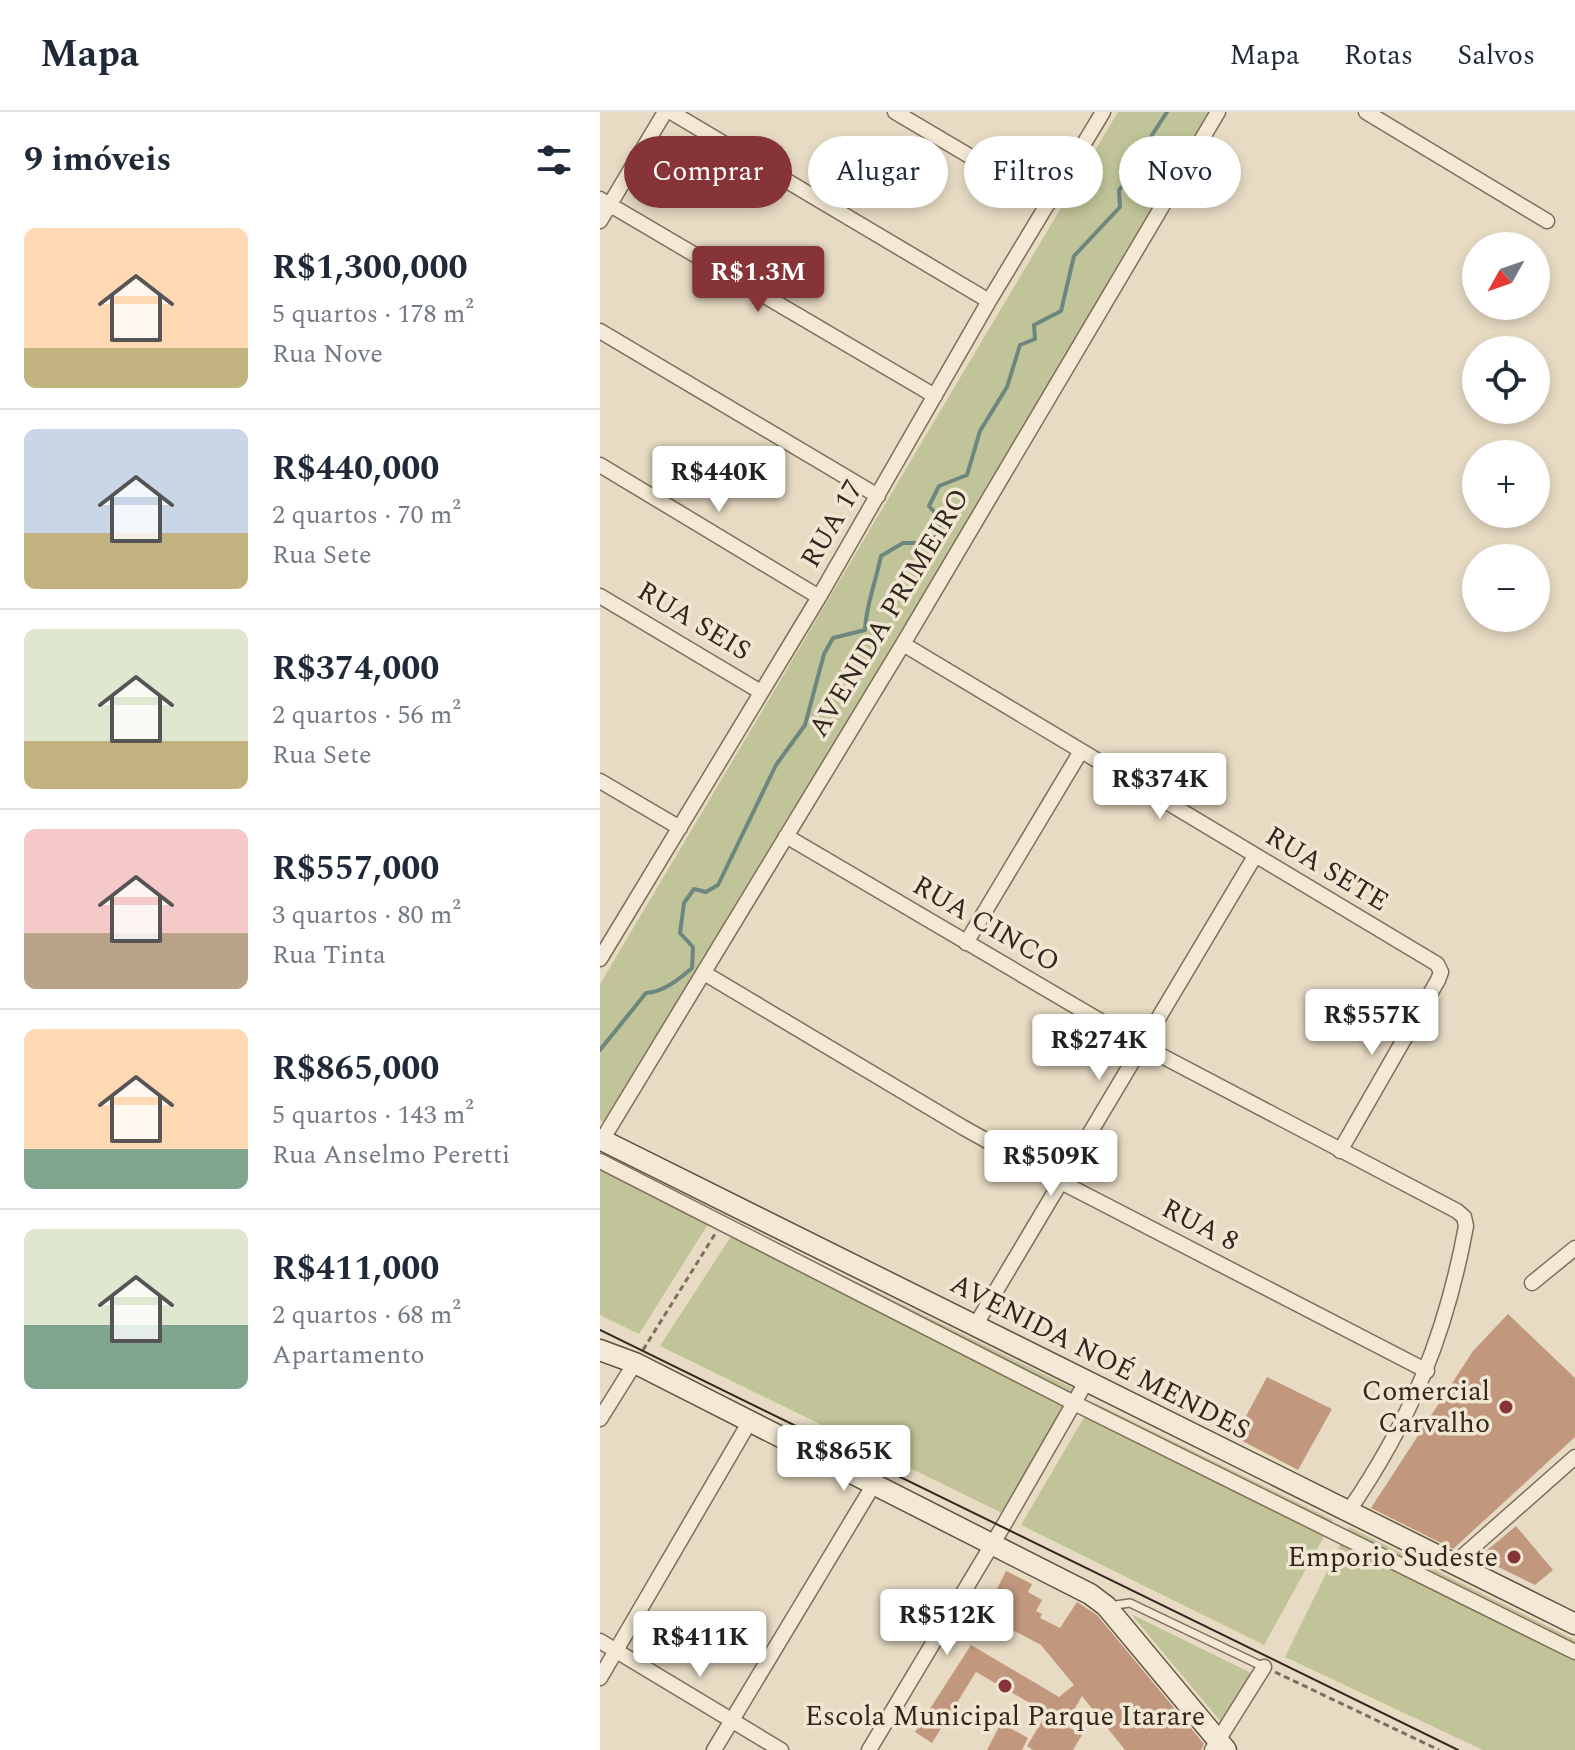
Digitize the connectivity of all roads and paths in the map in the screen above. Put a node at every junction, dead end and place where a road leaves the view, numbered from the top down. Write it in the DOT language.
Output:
graph roads {
  1 [pos="665,112"];
  2 [pos="671,112"];
  3 [pos="895,112"];
  4 [pos="1103,112"];
  5 [pos="1218,112"];
  6 [pos="1366,112"];
  7 [pos="1089,136"];
  8 [pos="964,153"];
  9 [pos="605,202"];
  10 [pos="1046,208"];
  11 [pos="600,221"];
  12 [pos="1547,221"];
  13 [pos="989,301"];
  14 [pos="600,331"];
  15 [pos="935,396"];
  16 [pos="600,465"];
  17 [pos="878,496"];
  18 [pos="600,596"];
  19 [pos="819,597"];
  20 [pos="903,644"];
  21 [pos="761,692"];
  22 [pos="1081,751"];
  23 [pos="600,781"];
  24 [pos="680,828"];
  25 [pos="786,836"];
  26 [pos="1255,856"];
  27 [pos="966,943"];
  28 [pos="600,959"];
  29 [pos="704,973"];
  30 [pos="1143,1046"];
  31 [pos="601,1139"];
  32 [pos="1340,1151"];
  33 [pos="600,1161"];
  34 [pos="1061,1182"];
  35 [pos="722,1222"];
  36 [pos="1575,1248"];
  37 [pos="1532,1283"];
  38 [pos="975,1326"];
  39 [pos="600,1350"];
  40 [pos="635,1363"];
  41 [pos="1427,1371"];
  42 [pos="1086,1382"];
  43 [pos="1074,1403"];
  44 [pos="600,1419"];
  45 [pos="750,1421"];
  46 [pos="1575,1457"];
  47 [pos="874,1484"];
  48 [pos="1348,1512"];
  49 [pos="992,1544"];
  50 [pos="1455,1563"];
  51 [pos="1106,1606"];
  52 [pos="1575,1624"];
  53 [pos="600,1641"];
  54 [pos="617,1650"];
  55 [pos="1575,1652"];
  56 [pos="1264,1667"];
  57 [pos="600,1678"];
  58 [pos="732,1720"];
  59 [pos="1219,1747"];
  60 [pos="714,1750"];
  61 [pos="781,1750"];
  62 [pos="869,1750"];
  63 [pos="1439,1750"];
  1 -- 9 [label="street"];
  2 -- 13 [label="street"];
  3 -- 8 [label="street"];
  4 -- 7 [label="street, RUA 17"];
  5 -- 20 [label="street, AVENIDA PRIMEIRO"];
  6 -- 12 [label="street"];
  9 -- 11 [label="street"];
  9 -- 15 [label="street"];
  10 -- 13 [label="street, RUA 17"];
  13 -- 15 [label="street, RUA 17"];
  14 -- 17 [label="street"];
  15 -- 17 [label="street, RUA 17"];
  16 -- 19 [label="street"];
  17 -- 19 [label="street, RUA 17"];
  18 -- 21 [label="street, RUA SEIS"];
  19 -- 21 [label="street, RUA 17"];
  20 -- 22 [label="street, RUA SETE"];
  20 -- 25 [label="street, AVENIDA PRIMEIRO"];
  21 -- 24 [label="street, RUA 17"];
  22 -- 26 [label="street, RUA SETE"];
  22 -- 27 [label="street"];
  23 -- 24 [label="street"];
  24 -- 28 [label="street, RUA 17"];
  25 -- 27 [label="street, RUA CINCO"];
  25 -- 29 [label="street, AVENIDA PRIMEIRO"];
  26 -- 30 [label="street"];
  26 -- 32 [label="street, RUA SETE"];
  27 -- 30 [label="street, RUA CINCO"];
  29 -- 31 [label="street, AVENIDA PRIMEIRO"];
  29 -- 34 [label="street, RUA 8"];
  30 -- 32 [label="street, RUA CINCO"];
  30 -- 34 [label="street"];
  31 -- 38 [label="main road, AVENIDA NOÉ MENDES"];
  32 -- 41 [label="street, RUA CINCO"];
  33 -- 35 [label="street"];
  34 -- 38 [label="street"];
  34 -- 41 [label="street, RUA 8"];
  35 -- 40 [label="path"];
  35 -- 43 [label="street"];
  36 -- 37 [label="street"];
  38 -- 42 [label="main road, AVENIDA NOÉ MENDES"];
  39 -- 40 [label="main road"];
  40 -- 44 [label="street"];
  40 -- 45 [label="main road"];
  41 -- 48 [label="street"];
  42 -- 43 [label="street"];
  42 -- 48 [label="main road, AVENIDA NOÉ MENDES"];
  43 -- 49 [label="street"];
  43 -- 55 [label="street"];
  45 -- 47 [label="main road"];
  45 -- 54 [label="street"];
  46 -- 50 [label="street"];
  47 -- 49 [label="main road"];
  47 -- 58 [label="street"];
  48 -- 50 [label="main road, AVENIDA NOÉ MENDES"];
  49 -- 51 [label="main road"];
  49 -- 62 [label="street"];
  50 -- 52 [label="main road, AVENIDA NOÉ MENDES"];
  51 -- 56 [label="lane"];
  51 -- 59 [label="main road"];
  53 -- 54 [label="street"];
  54 -- 57 [label="street"];
  54 -- 58 [label="street"];
  56 -- 59 [label="street"];
  56 -- 63 [label="path"];
  58 -- 60 [label="street"];
  58 -- 61 [label="street"];
}
